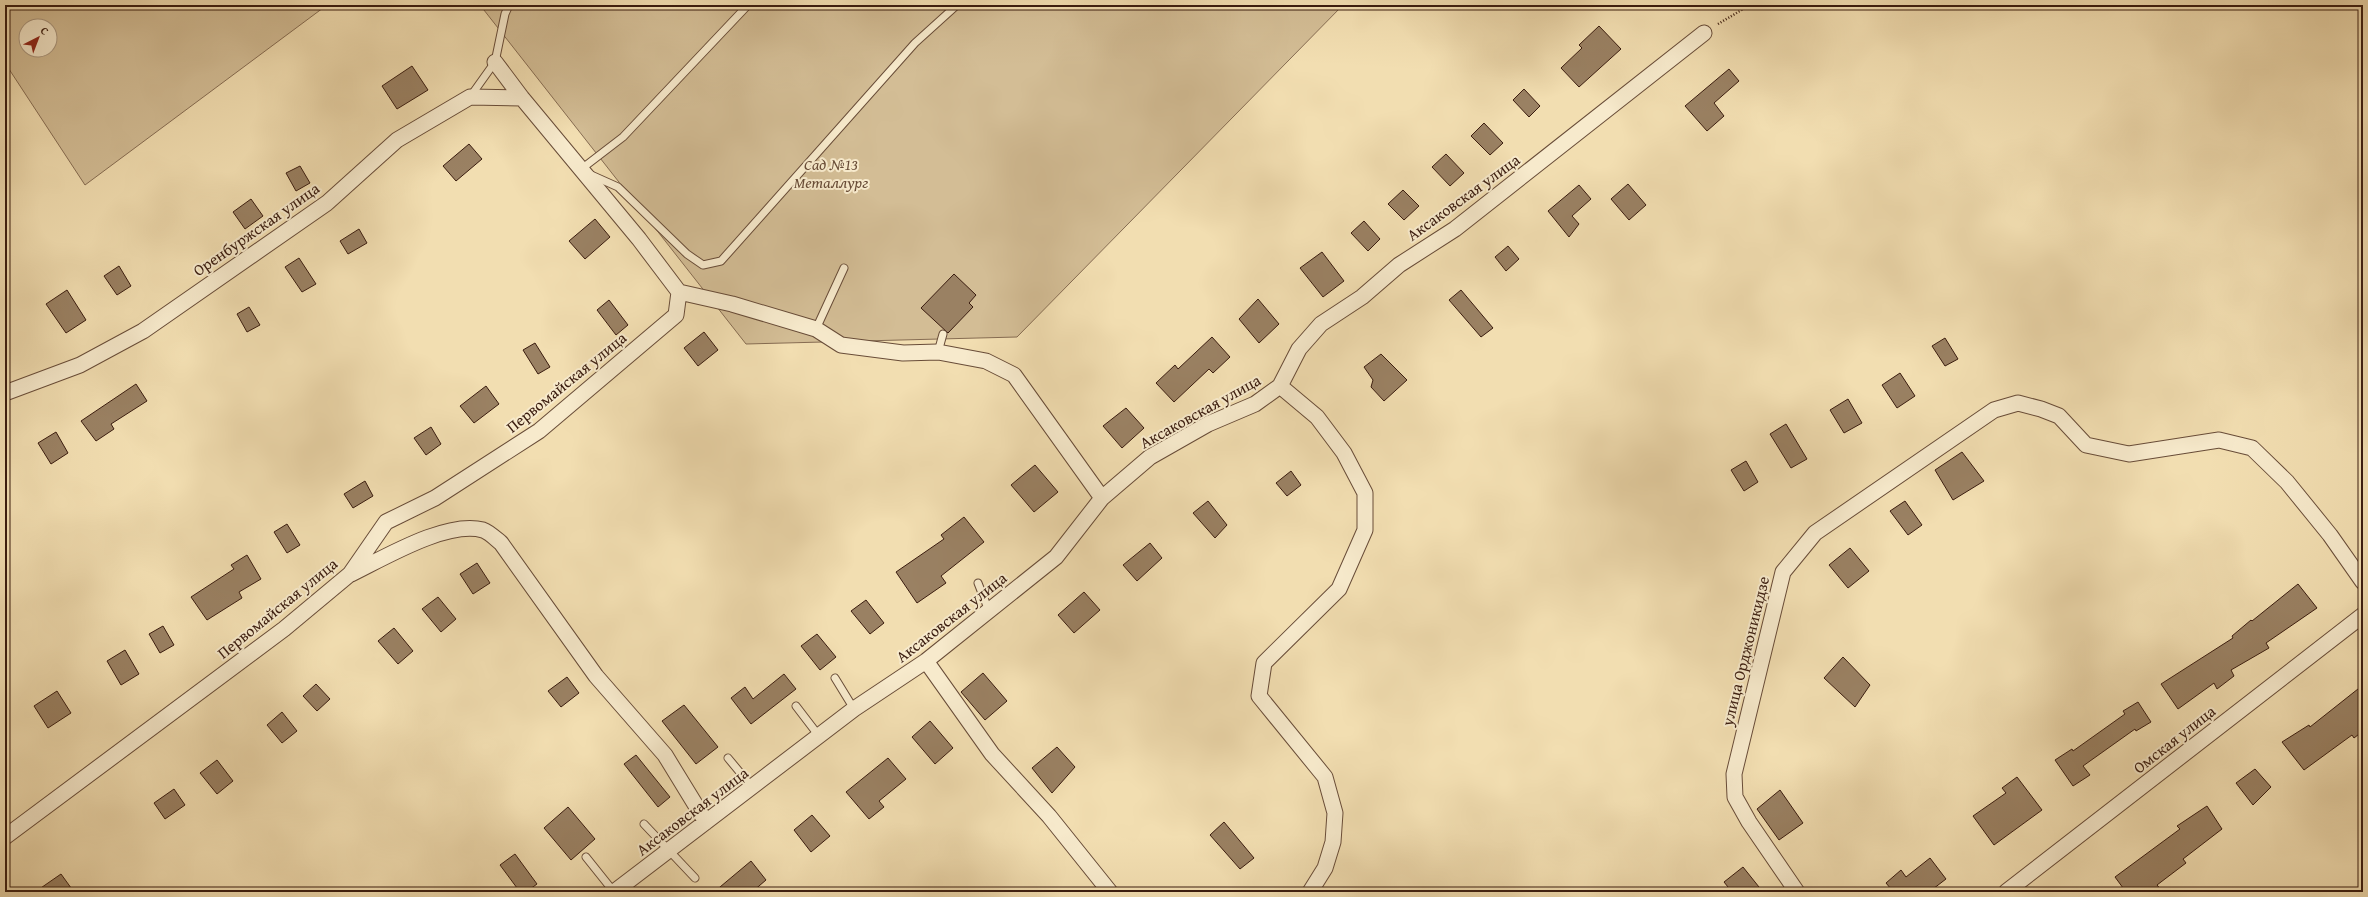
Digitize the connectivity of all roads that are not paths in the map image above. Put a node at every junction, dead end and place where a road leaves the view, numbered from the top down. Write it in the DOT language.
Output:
graph roads {
  1 [pos="509,5"];
  2 [pos="748,5"];
  3 [pos="957,5"];
  4 [pos="1704,33"];
  5 [pos="495,62"];
  6 [pos="470,97"];
  7 [pos="522,98"];
  8 [pos="579,170"];
  9 [pos="844,268"];
  10 [pos="679,292"];
  11 [pos="816,329"];
  12 [pos="944,334"];
  13 [pos="938,352"];
  14 [pos="1280,386"];
  15 [pos="5,393"];
  16 [pos="1102,498"];
  17 [pos="350,574"];
  18 [pos="978,582"];
  19 [pos="2363,582"];
  20 [pos="989,611"];
  21 [pos="2363,615"];
  22 [pos="926,661"];
  23 [pos="835,678"];
  24 [pos="796,706"];
  25 [pos="854,709"];
  26 [pos="820,736"];
  27 [pos="728,758"];
  28 [pos="753,788"];
  29 [pos="706,822"];
  30 [pos="644,824"];
  31 [pos="5,837"];
  32 [pos="668,851"];
  33 [pos="586,857"];
  34 [pos="695,878"];
  35 [pos="614,892"];
  36 [pos="1110,892"];
  37 [pos="1310,892"];
  38 [pos="1797,892"];
  39 [pos="2006,892"];
  1 -- 5 [label="lane"];
  2 -- 8 [label="lane"];
  3 -- 8 [label="lane"];
  4 -- 14 [label="street, Аксаковская улица"];
  5 -- 6 [label="lane"];
  5 -- 7 [label="street"];
  6 -- 7 [label="street"];
  6 -- 15 [label="street, Оренбуржская улица"];
  7 -- 8 [label="street"];
  8 -- 10 [label="street"];
  9 -- 11 [label="lane"];
  10 -- 11 [label="street"];
  10 -- 17 [label="street, Первомайская улица"];
  11 -- 13 [label="street"];
  12 -- 13 [label="lane"];
  13 -- 16 [label="street"];
  14 -- 16 [label="street, Аксаковская улица"];
  14 -- 37 [label="street"];
  16 -- 20 [label="street, Аксаковская улица"];
  17 -- 29 [label="street"];
  17 -- 31 [label="street, Первомайская улица"];
  18 -- 20 [label="lane"];
  19 -- 38 [label="street, улица Орджоникидзе"];
  20 -- 22 [label="street, Аксаковская улица"];
  21 -- 39 [label="street, Омская улица"];
  22 -- 25 [label="street, Аксаковская улица"];
  22 -- 36 [label="street"];
  23 -- 25 [label="lane"];
  24 -- 26 [label="lane"];
  25 -- 26 [label="street, Аксаковская улица"];
  26 -- 28 [label="street, Аксаковская улица"];
  27 -- 28 [label="lane"];
  28 -- 29 [label="street, Аксаковская улица"];
  29 -- 32 [label="street, Аксаковская улица"];
  30 -- 32 [label="lane"];
  32 -- 34 [label="lane"];
  32 -- 35 [label="street, Аксаковская улица"];
  33 -- 35 [label="lane"];
}
